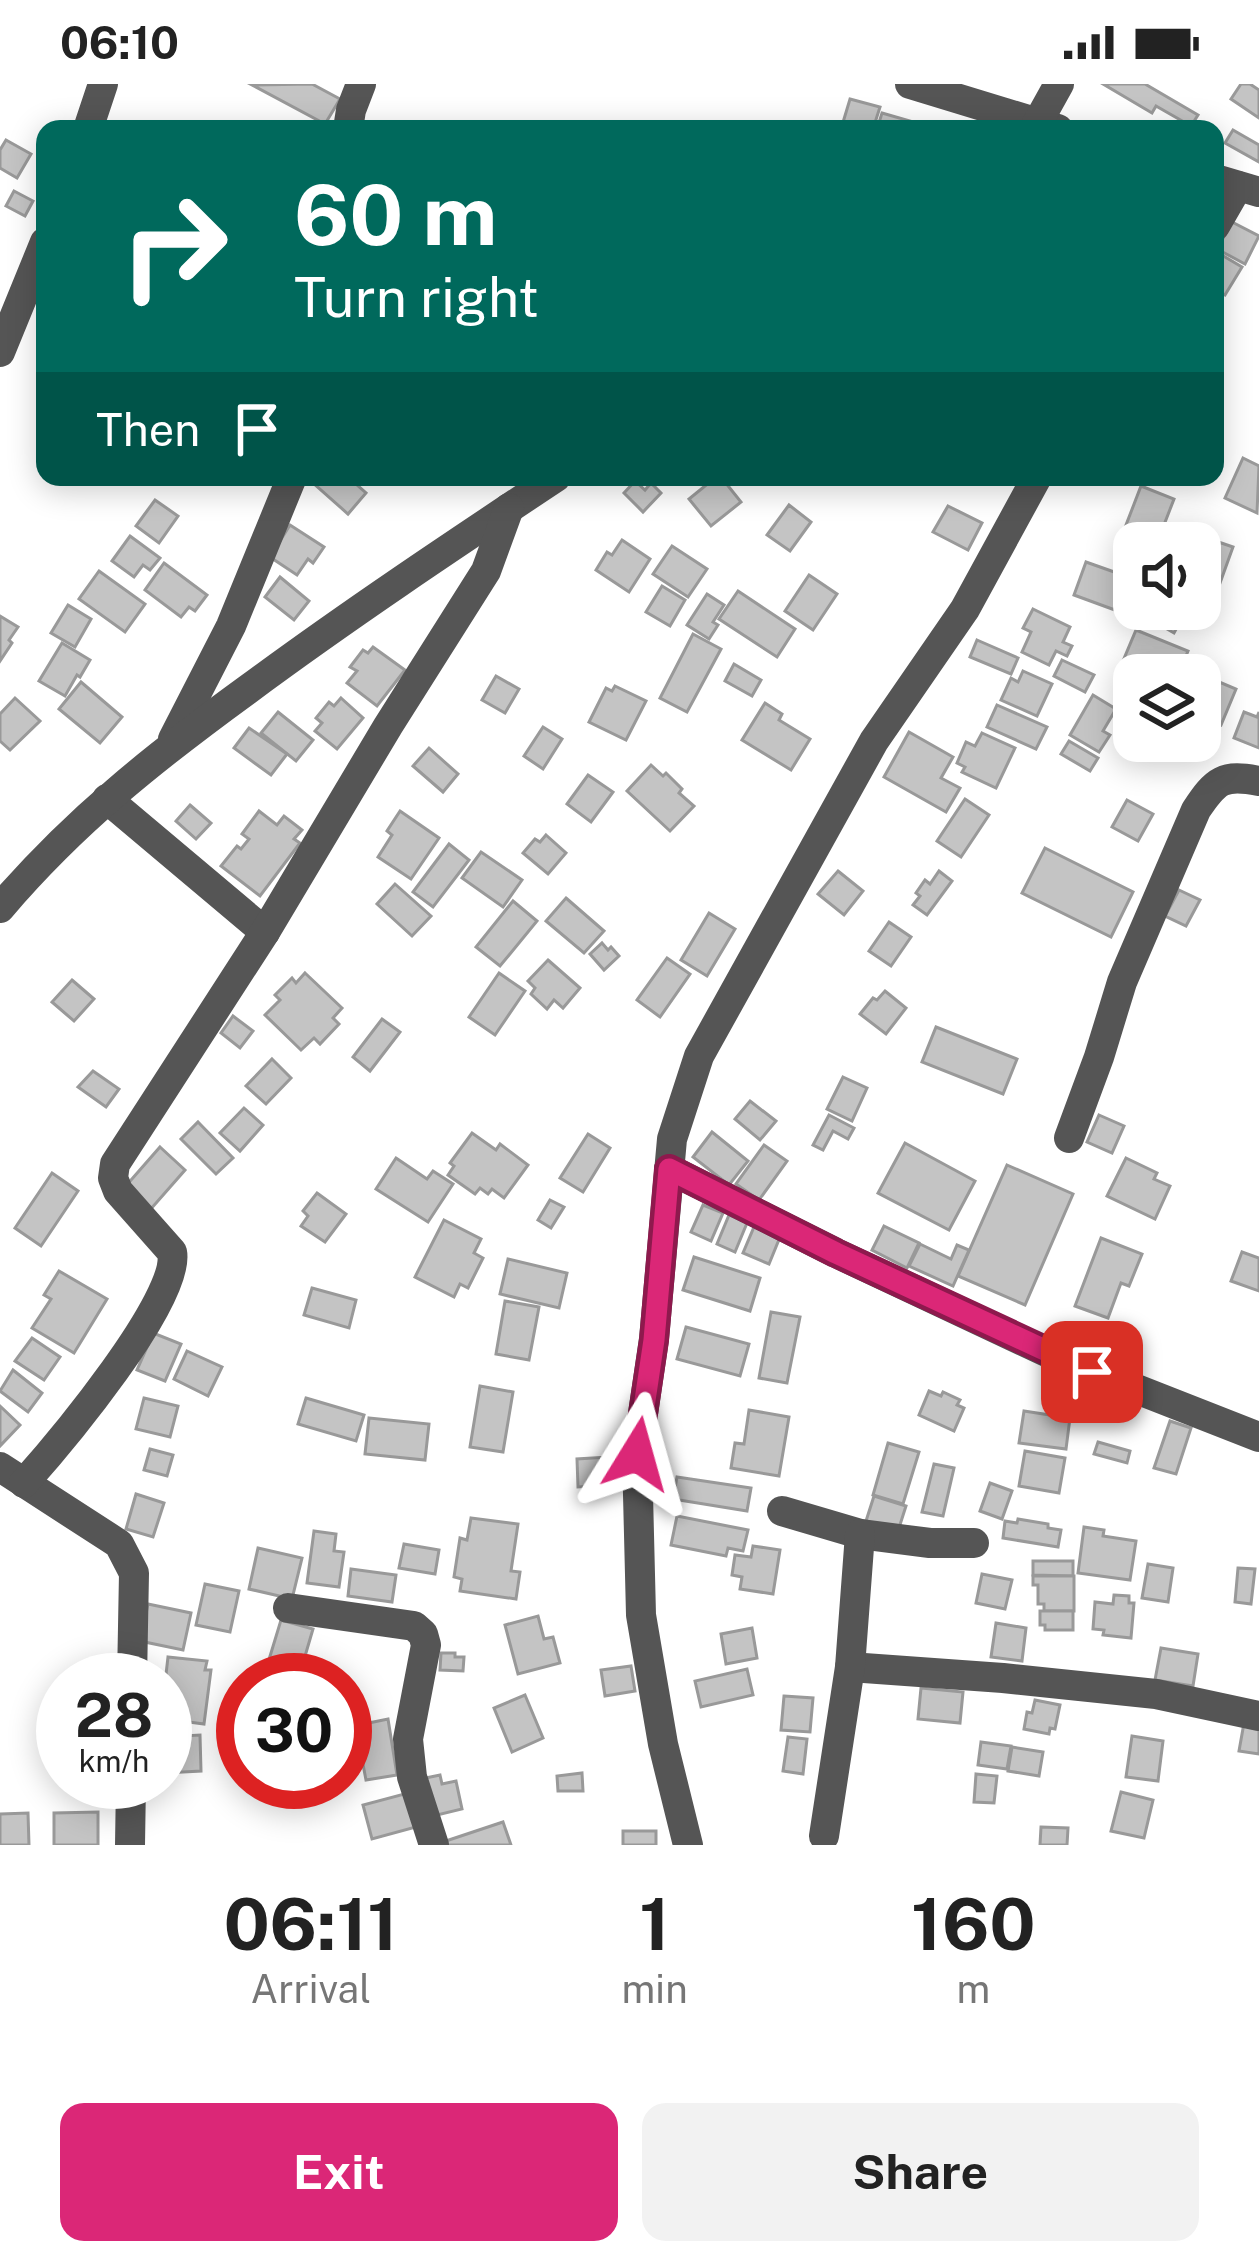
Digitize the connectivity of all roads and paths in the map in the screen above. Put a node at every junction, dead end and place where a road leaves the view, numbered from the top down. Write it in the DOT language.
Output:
graph roads {
  1 [pos="103,84"];
  2 [pos="361,84"];
  3 [pos="910,84"];
  4 [pos="1059,84"];
  5 [pos="91,120"];
  6 [pos="349,120"];
  7 [pos="1021,120"];
  8 [pos="1046,120"];
  9 [pos="36,264"];
  10 [pos="0,352"];
  11 [pos="288,486"];
  12 [pos="542,486"];
  13 [pos="1032,486"];
  14 [pos="509,508"];
  15 [pos="169,747"];
  16 [pos="1259,782"];
  17 [pos="107,799"];
  18 [pos="0,908"];
  19 [pos="265,932"];
  20 [pos="1069,1138"];
  21 [pos="669,1169"];
  22 [pos="1259,1437"];
  23 [pos="12,1475"];
  24 [pos="782,1510"];
  25 [pos="860,1534"];
  26 [pos="974,1544"];
  27 [pos="288,1608"];
  28 [pos="133,1653"];
  29 [pos="850,1667"];
  30 [pos="1259,1716"];
  31 [pos="131,1809"];
  32 [pos="824,1836"];
  33 [pos="130,1845"];
  34 [pos="434,1845"];
  35 [pos="688,1845"];
  1 -- 5 [label="street"];
  2 -- 6 [label="street"];
  3 -- 7 [label="street"];
  4 -- 8 [label="street"];
  9 -- 10 [label="street"];
  11 -- 15 [label="street"];
  12 -- 14 [label="street"];
  13 -- 21 [label="street"];
  14 -- 15 [label="street"];
  14 -- 19 [label="street"];
  15 -- 17 [label="street"];
  16 -- 20 [label="street"];
  17 -- 18 [label="street"];
  17 -- 19 [label="street"];
  19 -- 23 [label="street"];
  21 -- 22 [label="street"];
  21 -- 35 [label="street"];
  23 -- 28 [label="street"];
  24 -- 25 [label="street"];
  25 -- 26 [label="street"];
  25 -- 29 [label="street"];
  27 -- 34 [label="street"];
  29 -- 30 [label="street"];
  29 -- 32 [label="street"];
  31 -- 33 [label="street"];
}
